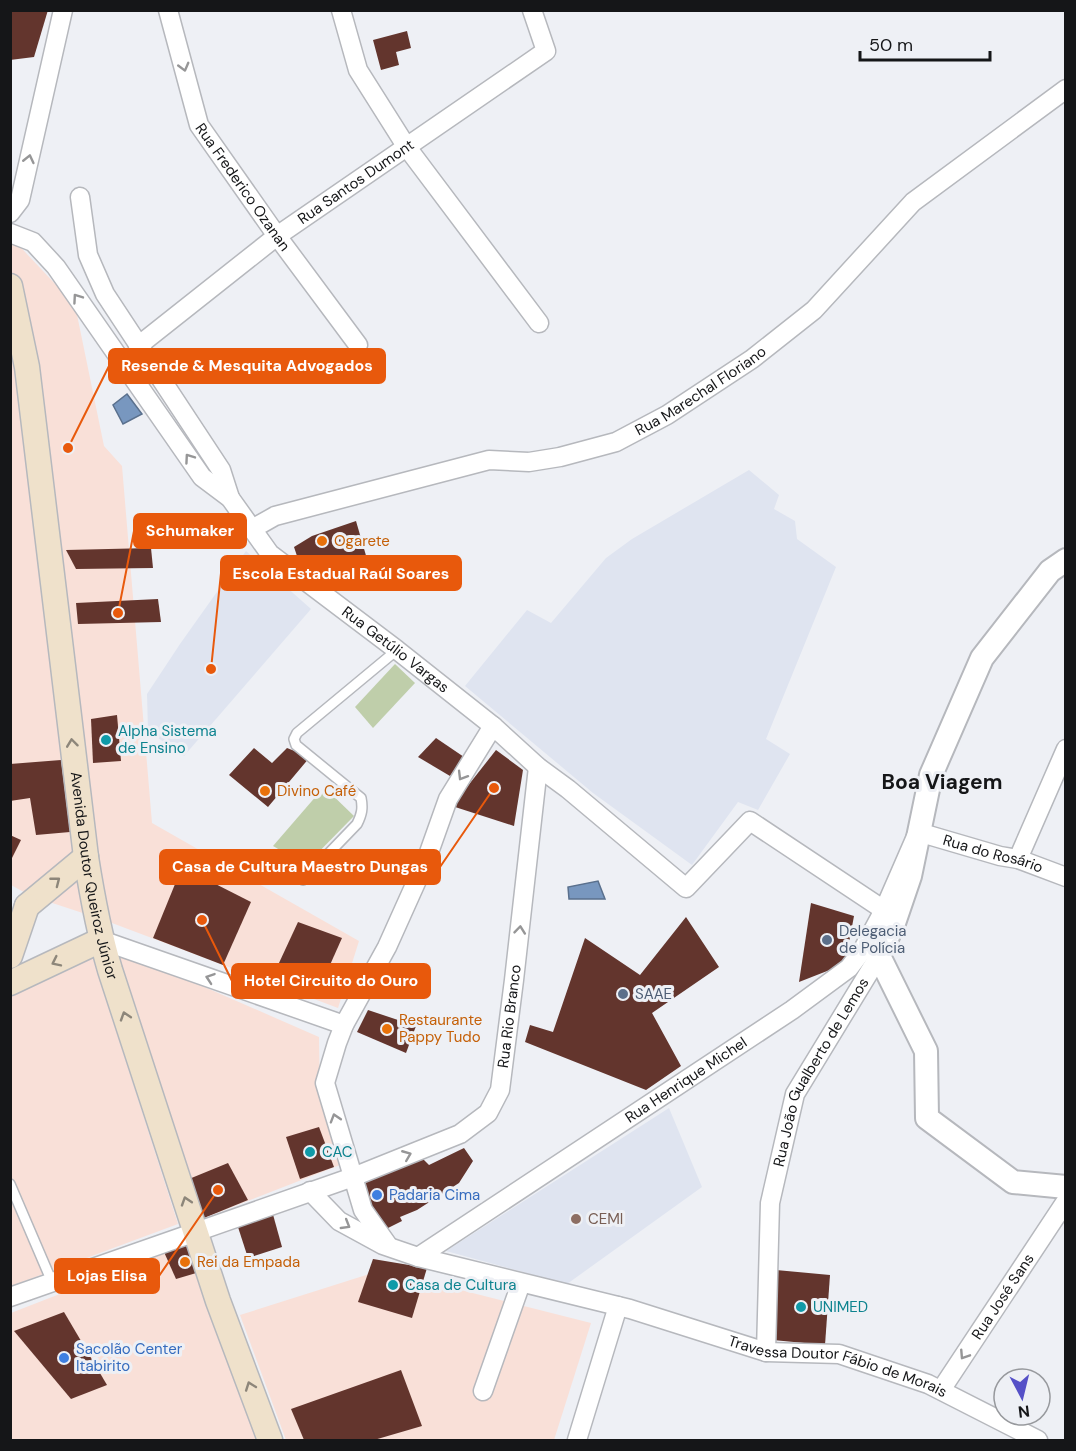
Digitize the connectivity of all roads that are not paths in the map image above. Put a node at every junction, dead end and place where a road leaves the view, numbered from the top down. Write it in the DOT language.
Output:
graph roads {
  1 [pos="63,10"];
  2 [pos="168,10"];
  3 [pos="341,10"];
  4 [pos="532,10"];
  5 [pos="1065,89"];
  6 [pos="406,146"];
  7 [pos="80,197"];
  8 [pos="10,213"];
  9 [pos="10,233"];
  10 [pos="277,236"];
  11 [pos="10,286"];
  12 [pos="539,322"];
  13 [pos="358,345"];
  14 [pos="138,346"];
  15 [pos="230,498"];
  16 [pos="252,529"];
  17 [pos="1065,560"];
  18 [pos="397,650"];
  19 [pos="493,726"];
  20 [pos="1065,749"];
  21 [pos="538,767"];
  22 [pos="918,832"];
  23 [pos="86,857"];
  24 [pos="1018,859"];
  25 [pos="1065,877"];
  26 [pos="303,880"];
  27 [pos="19,902"];
  28 [pos="884,910"];
  29 [pos="101,940"];
  30 [pos="10,956"];
  31 [pos="879,956"];
  32 [pos="10,983"];
  33 [pos="344,1025"];
  34 [pos="353,1177"];
  35 [pos="10,1184"];
  36 [pos="1065,1187"];
  37 [pos="310,1191"];
  38 [pos="1065,1201"];
  39 [pos="196,1232"];
  40 [pos="390,1248"];
  41 [pos="418,1257"];
  42 [pos="52,1282"];
  43 [pos="521,1283"];
  44 [pos="10,1297"];
  45 [pos="624,1308"];
  46 [pos="766,1352"];
  47 [pos="941,1390"];
  48 [pos="483,1391"];
  49 [pos="270,1440"];
  50 [pos="577,1440"];
  51 [pos="1038,1440"];
  8 -- 1 [label="street, one-way"];
  2 -- 10 [label="street, Rua Frederico Ozanan, one-way"];
  3 -- 6 [label="street"];
  4 -- 6 [label="street, Rua Santos Dumont"];
  5 -- 16 [label="street, Rua Marechal Floriano"];
  6 -- 10 [label="street, Rua Santos Dumont"];
  6 -- 12 [label="street"];
  7 -- 14 [label="street"];
  15 -- 9 [label="street, Rua Getúlio Vargas, one-way"];
  10 -- 13 [label="street, Rua Frederico Ozanan"];
  10 -- 14 [label="street, Rua Santos Dumont"];
  23 -- 11 [label="main road, Avenida Doutor Queiroz Júnior, one-way"];
  14 -- 15 [label="street"];
  15 -- 16 [label="street, Rua Getúlio Vargas"];
  16 -- 18 [label="street, Rua Getúlio Vargas"];
  17 -- 22 [label="street, Rua João Gualberto de Lemos"];
  18 -- 19 [label="street, Rua Getúlio Vargas"];
  18 -- 26 [label="lane"];
  19 -- 21 [label="street, Rua Getúlio Vargas"];
  19 -- 33 [label="street, one-way"];
  20 -- 24 [label="street"];
  21 -- 28 [label="street, Rua Getúlio Vargas"];
  34 -- 21 [label="street, Rua Rio Branco, one-way"];
  22 -- 24 [label="street, Rua do Rosário"];
  22 -- 28 [label="street, Rua Henrique Michel"];
  22 -- 31 [label="street, Rua João Gualberto de Lemos"];
  27 -- 23 [label="main road, one-way"];
  23 -- 29 [label="main road, Avenida Doutor Queiroz Júnior"];
  24 -- 25 [label="street, Rua do Rosário"];
  27 -- 30 [label="main road"];
  28 -- 41 [label="street, Rua Henrique Michel"];
  29 -- 32 [label="main road, one-way"];
  33 -- 29 [label="street, one-way"];
  39 -- 29 [label="main road, Avenida Doutor Queiroz Júnior, one-way"];
  31 -- 36 [label="street"];
  31 -- 46 [label="street, Rua João Gualberto de Lemos"];
  34 -- 33 [label="street, one-way"];
  34 -- 37 [label="street, Rua Rio Branco"];
  34 -- 40 [label="street"];
  35 -- 42 [label="lane"];
  37 -- 39 [label="street, Rua Rio Branco"];
  37 -- 40 [label="street, one-way"];
  38 -- 47 [label="street, Rua José Sans, one-way"];
  39 -- 42 [label="street, Rua Rio Branco"];
  49 -- 39 [label="main road, Avenida Doutor Queiroz Júnior, one-way"];
  40 -- 41 [label="street"];
  41 -- 43 [label="street"];
  42 -- 44 [label="street, Rua Rio Branco"];
  43 -- 45 [label="street"];
  43 -- 48 [label="street"];
  45 -- 46 [label="street, Travessa Doutor Fábio de Morais"];
  45 -- 50 [label="street"];
  46 -- 47 [label="street, Travessa Doutor Fábio de Morais"];
  47 -- 51 [label="street, Travessa Doutor Fábio de Morais"];
}
